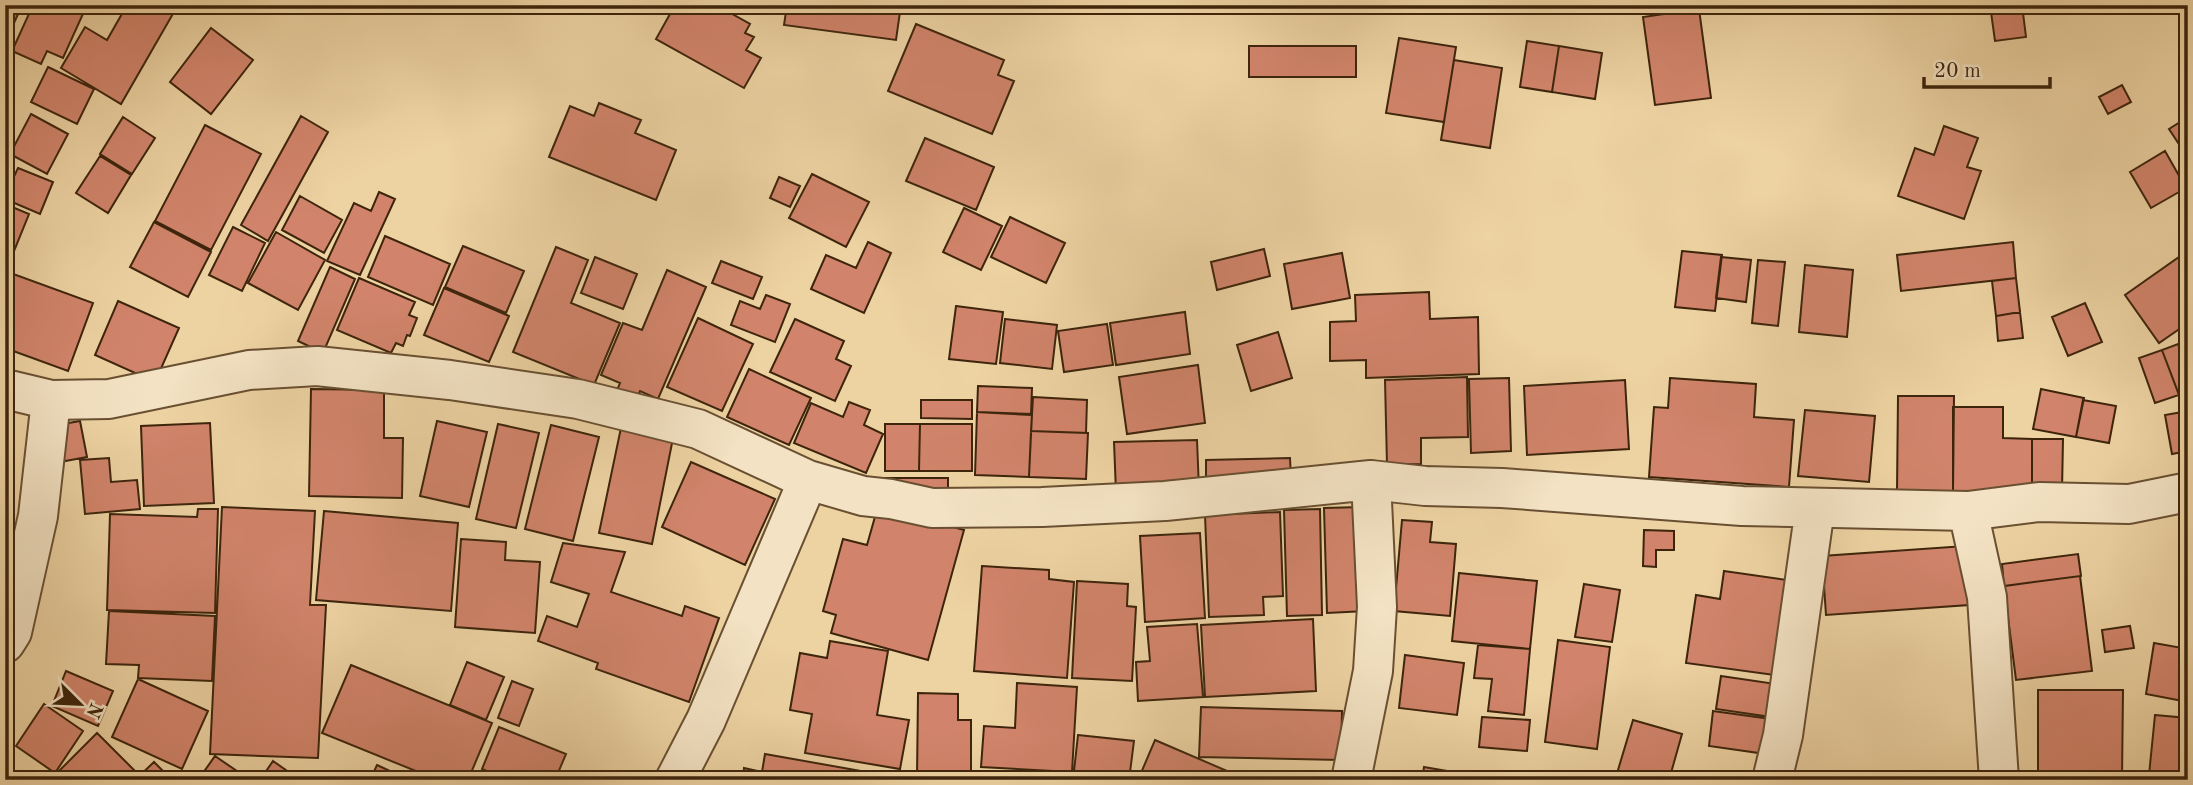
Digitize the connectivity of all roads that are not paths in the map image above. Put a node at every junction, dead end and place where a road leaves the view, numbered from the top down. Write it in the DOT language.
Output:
graph roads {
  1 [pos="5,389"];
  2 [pos="51,400"];
  3 [pos="808,480"];
  4 [pos="1371,480"];
  5 [pos="2188,492"];
  6 [pos="1815,508"];
  7 [pos="1968,510"];
  8 [pos="5,643"];
  9 [pos="675,780"];
  10 [pos="1351,780"];
  11 [pos="1772,780"];
  12 [pos="1998,780"];
  1 -- 2 [label="street"];
  2 -- 3 [label="street"];
  2 -- 8 [label="street"];
  3 -- 4 [label="street"];
  3 -- 9 [label="street"];
  4 -- 6 [label="street"];
  4 -- 10 [label="street"];
  5 -- 7 [label="street"];
  6 -- 7 [label="street"];
  6 -- 11 [label="street"];
  7 -- 12 [label="street"];
}
